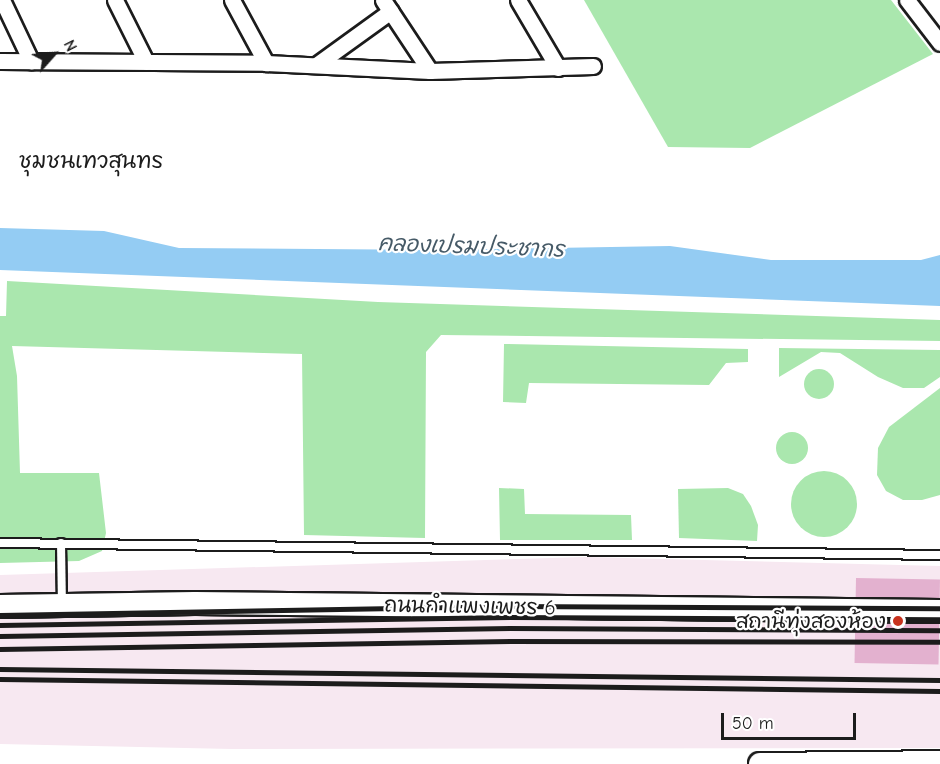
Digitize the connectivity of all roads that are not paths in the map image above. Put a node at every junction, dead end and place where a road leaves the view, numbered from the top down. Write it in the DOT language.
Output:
graph roads {
  1 [pos="2,0"];
  2 [pos="115,0"];
  3 [pos="232,0"];
  4 [pos="518,0"];
  5 [pos="907,0"];
  6 [pos="387,6"];
  7 [pos="940,43"];
  8 [pos="0,61"];
  9 [pos="31,61"];
  10 [pos="146,62"];
  11 [pos="266,63"];
  12 [pos="316,65"];
  13 [pos="593,66"];
  14 [pos="558,68"];
  15 [pos="430,71"];
  16 [pos="0,543"];
  17 [pos="61,543"];
  18 [pos="940,555"];
  19 [pos="62,605"];
  20 [pos="0,606"];
  21 [pos="940,611"];
  22 [pos="940,762"];
  23 [pos="759,764"];
  1 -- 9 [label="street"];
  2 -- 10 [label="street"];
  3 -- 11 [label="street"];
  4 -- 14 [label="street"];
  5 -- 7 [label="street"];
  6 -- 12 [label="street"];
  6 -- 15 [label="street"];
  8 -- 9 [label="street"];
  9 -- 10 [label="street"];
  10 -- 11 [label="street"];
  11 -- 12 [label="street"];
  12 -- 15 [label="street"];
  13 -- 14 [label="street"];
  14 -- 15 [label="street"];
  16 -- 17 [label="lane"];
  17 -- 18 [label="lane"];
  17 -- 19 [label="lane"];
  19 -- 20 [label="street, ถนนกำแพงเพชร 6"];
  19 -- 21 [label="street, ถนนกำแพงเพชร 6"];
  22 -- 23 [label="street"];
}
